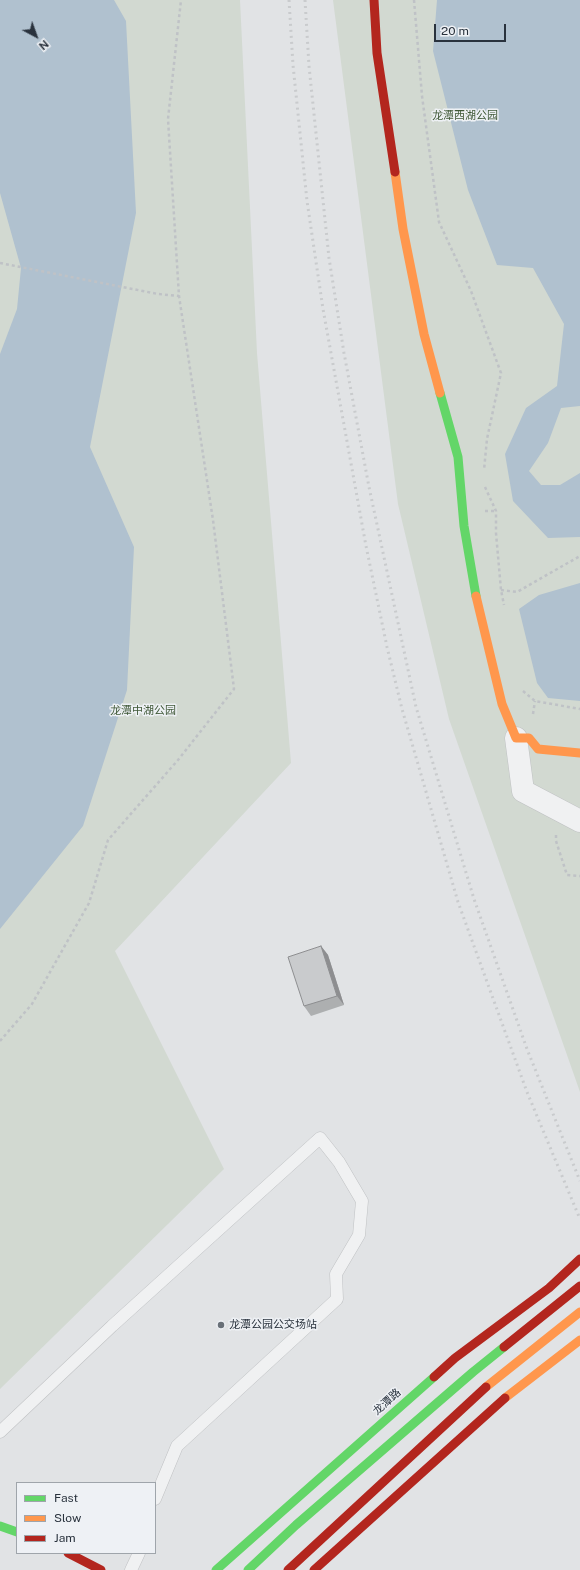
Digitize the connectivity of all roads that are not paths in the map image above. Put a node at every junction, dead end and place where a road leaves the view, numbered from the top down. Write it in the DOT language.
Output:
graph roads {
  1 [pos="374,0"];
  2 [pos="516,738"];
  3 [pos="580,753"];
  4 [pos="580,821"];
  5 [pos="580,1259"];
  6 [pos="580,1286"];
  7 [pos="580,1312"];
  8 [pos="580,1340"];
  9 [pos="0,1432"];
  10 [pos="156,1497"];
  11 [pos="0,1526"];
  12 [pos="16,1532"];
  13 [pos="70,1554"];
  14 [pos="139,1554"];
  15 [pos="101,1570"];
  16 [pos="131,1570"];
  17 [pos="216,1570"];
  18 [pos="248,1570"];
  19 [pos="288,1570"];
  20 [pos="314,1570"];
  1 -- 2 [label="street"];
  2 -- 3 [label="street"];
  2 -- 4 [label="street"];
  5 -- 17 [label="street, 龙潭路"];
  6 -- 18 [label="street"];
  7 -- 19 [label="street"];
  8 -- 20 [label="street"];
  9 -- 10 [label="lane"];
  11 -- 12 [label="street"];
  13 -- 15 [label="street"];
  14 -- 16 [label="lane"];
}
